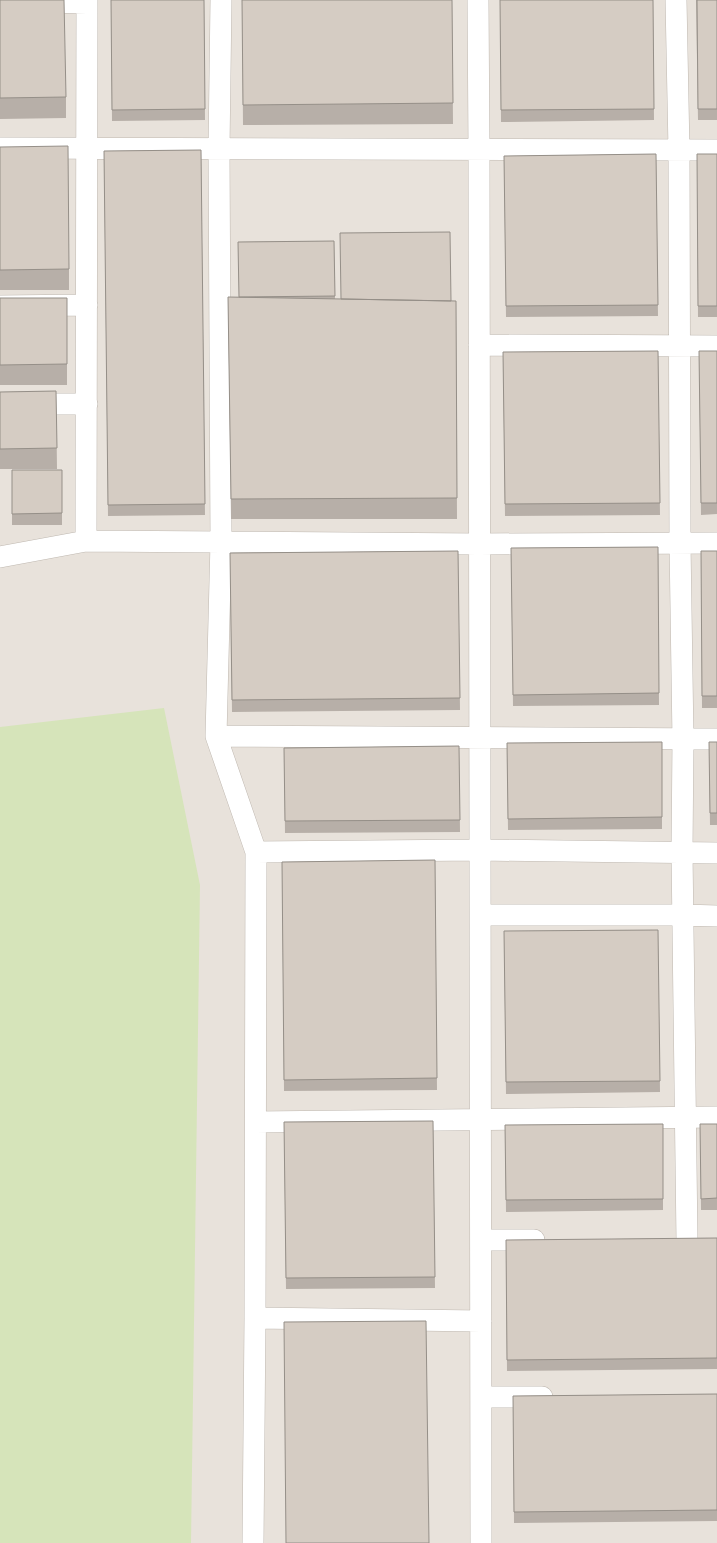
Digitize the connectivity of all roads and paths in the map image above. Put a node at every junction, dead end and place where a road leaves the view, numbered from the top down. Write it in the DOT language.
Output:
graph roads {
  1 [pos="221,0"];
  2 [pos="478,0"];
  3 [pos="676,0"];
  4 [pos="0,1"];
  5 [pos="87,1"];
  6 [pos="87,147"];
  7 [pos="0,148"];
  8 [pos="219,149"];
  9 [pos="479,150"];
  10 [pos="679,150"];
  11 [pos="717,150"];
  12 [pos="87,305"];
  13 [pos="0,306"];
  14 [pos="479,345"];
  15 [pos="680,346"];
  16 [pos="717,346"];
  17 [pos="0,404"];
  18 [pos="87,404"];
  19 [pos="86,541"];
  20 [pos="221,542"];
  21 [pos="680,543"];
  22 [pos="717,543"];
  23 [pos="479,544"];
  24 [pos="0,557"];
  25 [pos="216,736"];
  26 [pos="480,739"];
  27 [pos="717,739"];
  28 [pos="684,740"];
  29 [pos="480,850"];
  30 [pos="256,852"];
  31 [pos="682,852"];
  32 [pos="717,853"];
  33 [pos="683,915"];
  34 [pos="480,916"];
  35 [pos="717,916"];
  36 [pos="717,1117"];
  37 [pos="684,1118"];
  38 [pos="480,1119"];
  39 [pos="256,1122"];
  40 [pos="481,1240"];
  41 [pos="552,1240"];
  42 [pos="709,1240"];
  43 [pos="256,1318"];
  44 [pos="481,1321"];
  45 [pos="560,1396"];
  46 [pos="481,1397"];
  47 [pos="252,1543"];
  48 [pos="481,1543"];
  1 -- 8 [label="street"];
  2 -- 9 [label="street"];
  3 -- 10 [label="street"];
  4 -- 5 [label="street"];
  5 -- 6 [label="street"];
  6 -- 7 [label="street"];
  6 -- 8 [label="street"];
  6 -- 12 [label="street"];
  8 -- 9 [label="street"];
  8 -- 20 [label="street"];
  9 -- 10 [label="street"];
  9 -- 14 [label="street"];
  10 -- 11 [label="street"];
  10 -- 15 [label="street"];
  12 -- 13 [label="street"];
  12 -- 18 [label="street"];
  14 -- 15 [label="street"];
  14 -- 23 [label="street"];
  15 -- 16 [label="street"];
  15 -- 21 [label="street"];
  17 -- 18 [label="street"];
  18 -- 19 [label="street"];
  19 -- 20 [label="street"];
  19 -- 24 [label="street"];
  20 -- 23 [label="street"];
  20 -- 25 [label="street"];
  21 -- 22 [label="street"];
  21 -- 23 [label="street"];
  21 -- 28 [label="street"];
  23 -- 26 [label="street"];
  25 -- 26 [label="street"];
  25 -- 30 [label="street"];
  26 -- 28 [label="street"];
  26 -- 29 [label="street"];
  27 -- 28 [label="street"];
  28 -- 31 [label="street"];
  29 -- 30 [label="street"];
  29 -- 31 [label="street"];
  29 -- 34 [label="street"];
  30 -- 39 [label="street"];
  31 -- 32 [label="street"];
  31 -- 33 [label="street"];
  33 -- 34 [label="street"];
  33 -- 35 [label="street"];
  33 -- 37 [label="street"];
  34 -- 38 [label="street"];
  36 -- 37 [label="street"];
  37 -- 38 [label="street"];
  37 -- 42 [label="street"];
  38 -- 39 [label="street"];
  38 -- 40 [label="street"];
  39 -- 43 [label="street"];
  40 -- 41 [label="street"];
  40 -- 44 [label="street"];
  43 -- 44 [label="street"];
  43 -- 47 [label="street"];
  44 -- 46 [label="street"];
  45 -- 46 [label="street"];
  46 -- 48 [label="street"];
}
